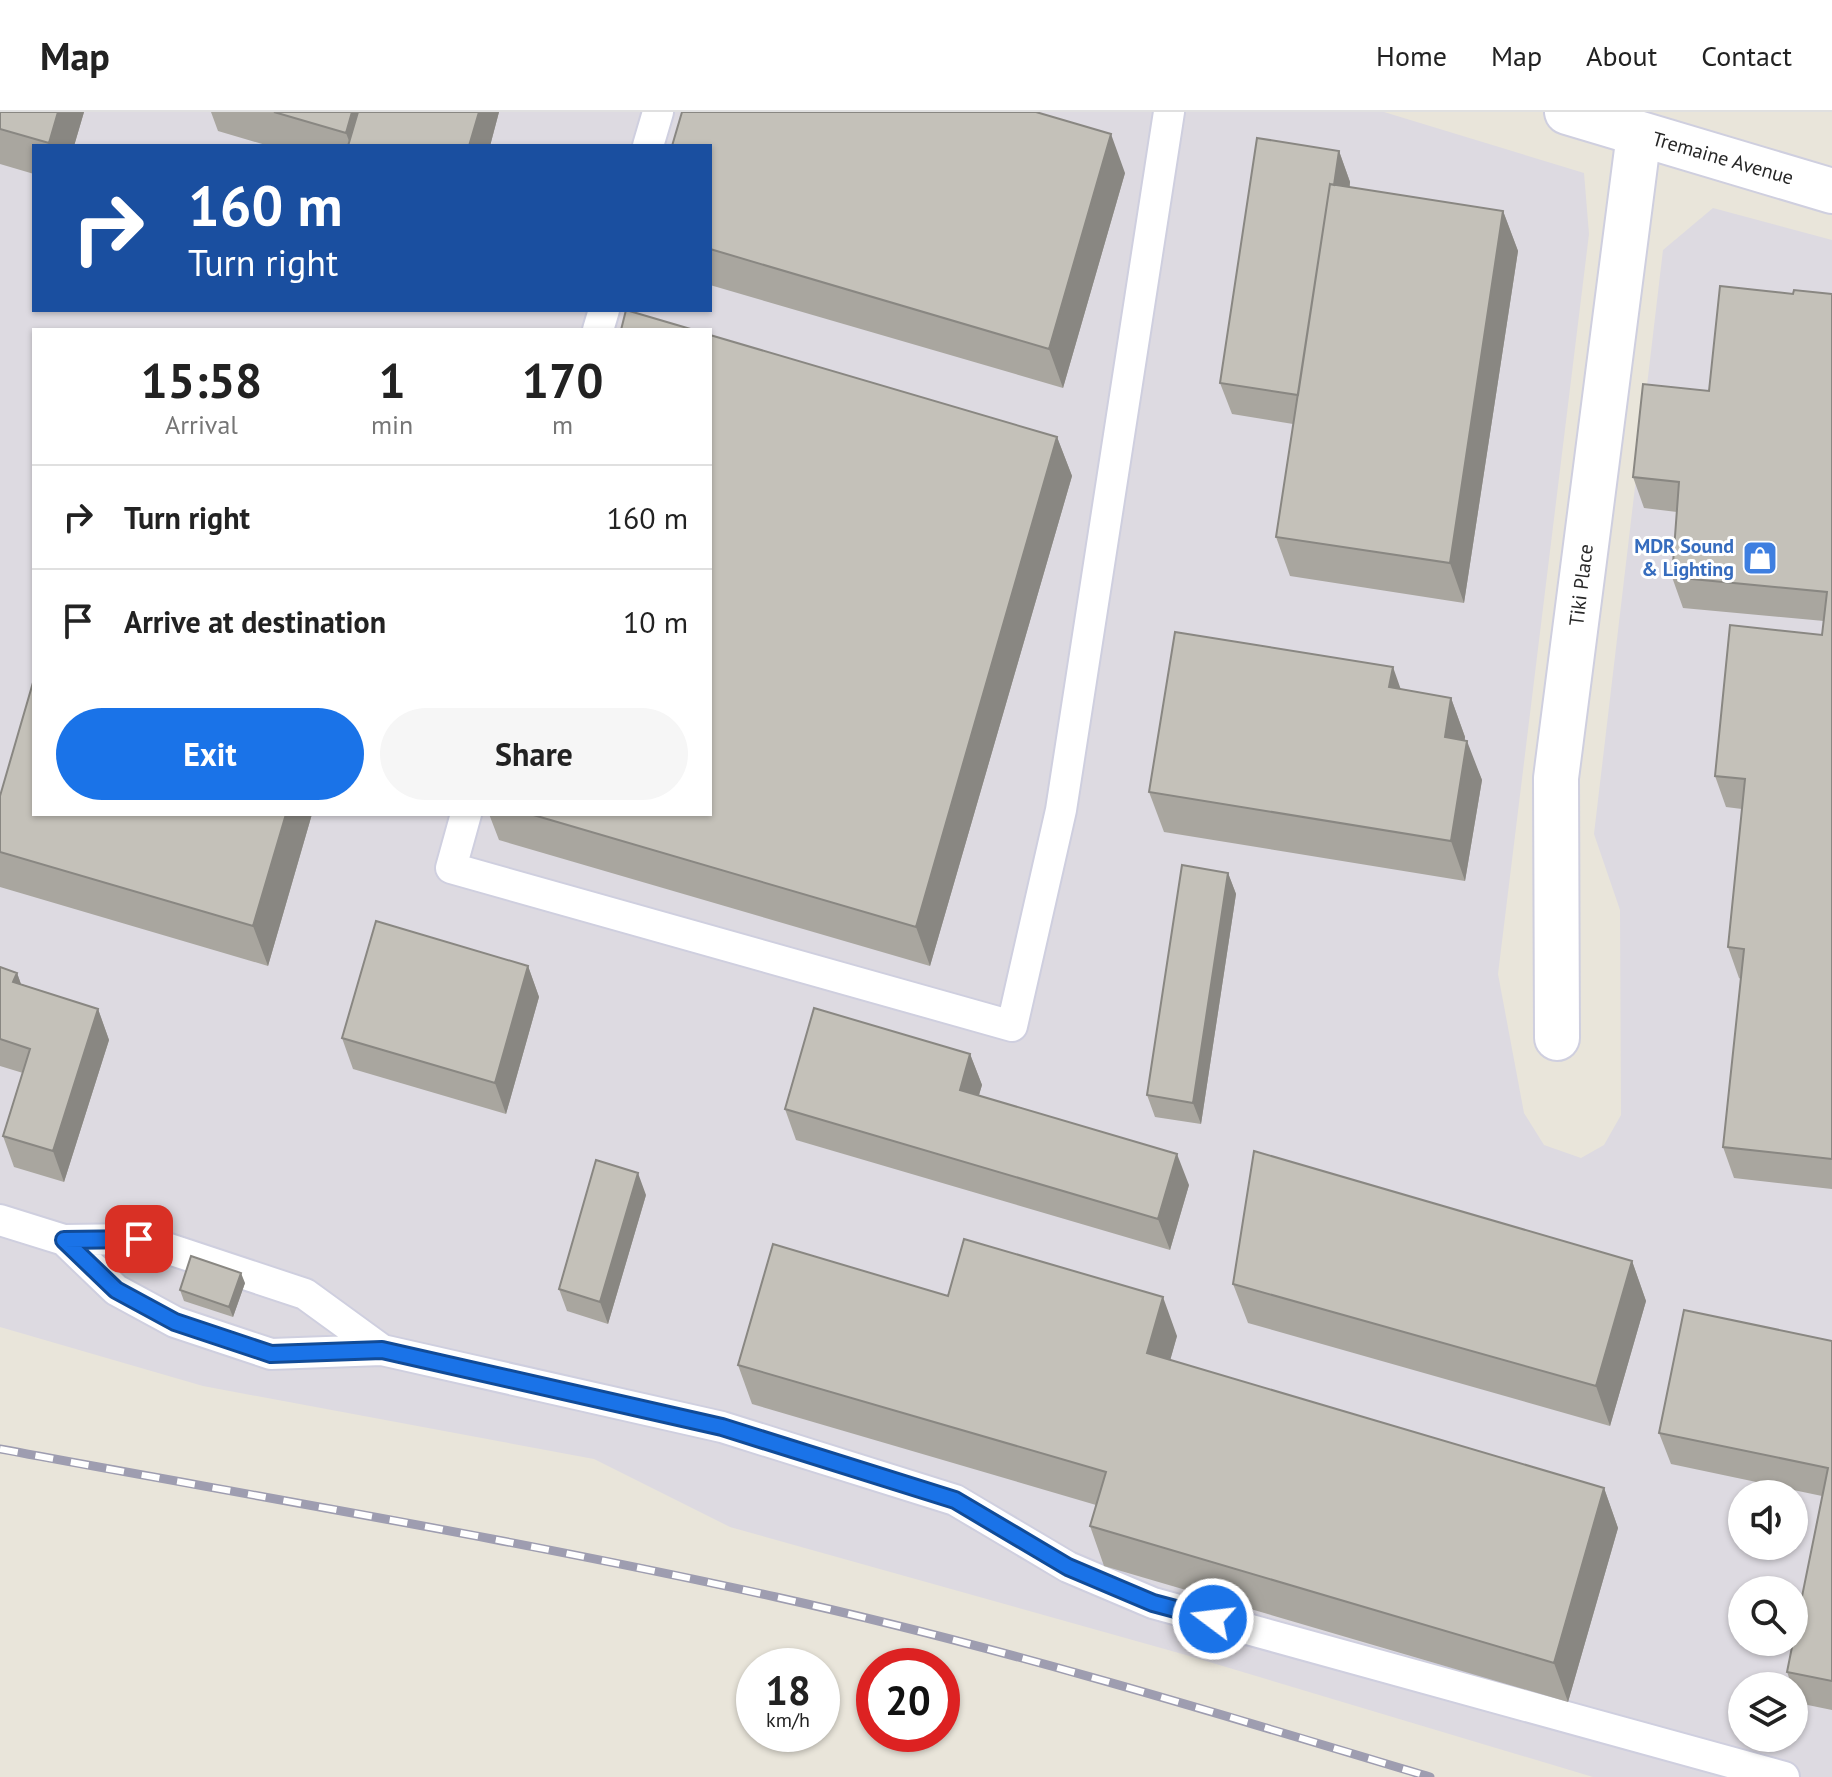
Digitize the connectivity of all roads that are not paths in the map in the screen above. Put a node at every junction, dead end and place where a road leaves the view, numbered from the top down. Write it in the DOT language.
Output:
graph roads {
  1 [pos="658,112"];
  2 [pos="1169,112"];
  3 [pos="1567,112"];
  4 [pos="1639,134"];
  5 [pos="649,144"];
  6 [pos="1832,191"];
  7 [pos="465,816"];
  8 [pos="1557,1038"];
  9 [pos="0,1220"];
  10 [pos="64,1240"];
  11 [pos="382,1350"];
  12 [pos="1784,1777"];
  1 -- 5 [label="lane"];
  2 -- 7 [label="lane"];
  3 -- 4 [label="street, Tremaine Avenue"];
  4 -- 6 [label="street, Tremaine Avenue"];
  4 -- 8 [label="street, Tiki Place"];
  9 -- 10 [label="lane"];
  10 -- 11 [label="lane"];
  10 -- 11 [label="lane"];
  11 -- 12 [label="lane"];
}
